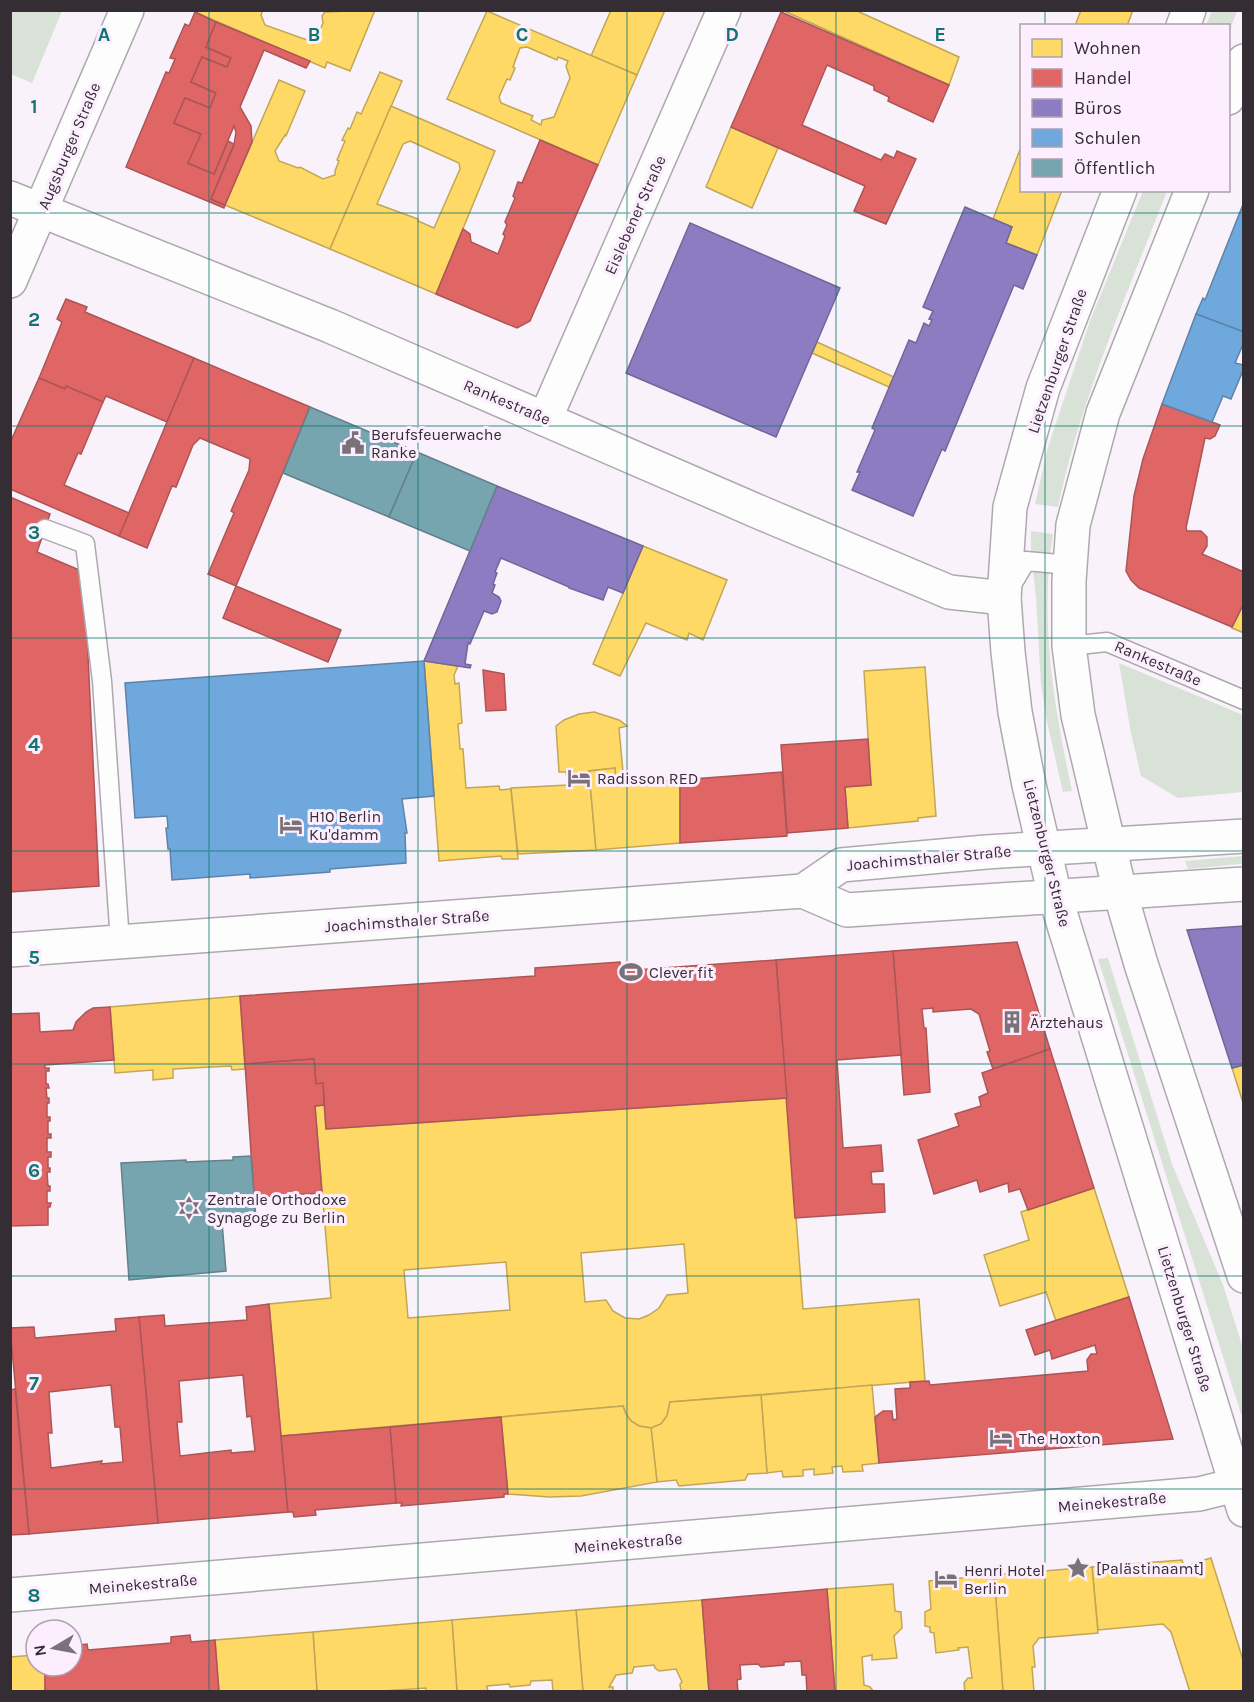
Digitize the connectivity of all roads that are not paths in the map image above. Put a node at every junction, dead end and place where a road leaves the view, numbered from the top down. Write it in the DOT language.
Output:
graph roads {
  1 [pos="127,10"];
  2 [pos="724,10"];
  3 [pos="1244,61"];
  4 [pos="1230,93"];
  5 [pos="1119,192"];
  6 [pos="1191,192"];
  7 [pos="10,198"];
  8 [pos="42,210"];
  9 [pos="10,281"];
  10 [pos="545,419"];
  11 [pos="45,529"];
  12 [pos="1070,565"];
  13 [pos="1004,598"];
  14 [pos="1069,646"];
  15 [pos="1244,700"];
  16 [pos="1244,836"];
  17 [pos="1108,845"];
  18 [pos="1044,849"];
  19 [pos="1244,884"];
  20 [pos="803,891"];
  21 [pos="1120,892"];
  22 [pos="1055,896"];
  23 [pos="120,942"];
  24 [pos="10,950"];
  25 [pos="1244,1276"];
  26 [pos="1241,1493"];
  27 [pos="10,1595"];
  1 -- 8 [label="main road, Augsburger Straße"];
  2 -- 10 [label="main road, Eislebener Straße"];
  3 -- 4 [label="main road"];
  5 -- 13 [label="main road, Lietzenburger Straße"];
  6 -- 12 [label="main road"];
  7 -- 8 [label="main road, Rankestraße"];
  8 -- 9 [label="main road, Augsburger Straße"];
  8 -- 10 [label="main road, Rankestraße"];
  10 -- 13 [label="main road, Rankestraße"];
  11 -- 23 [label="lane"];
  12 -- 13 [label="lane"];
  12 -- 14 [label="main road"];
  13 -- 18 [label="main road, Lietzenburger Straße"];
  14 -- 15 [label="lane, Rankestraße"];
  14 -- 17 [label="main road"];
  16 -- 17 [label="main road, Joachimsthaler Straße"];
  17 -- 18 [label="main road, Joachimsthaler Straße"];
  17 -- 21 [label="main road"];
  18 -- 20 [label="main road, Joachimsthaler Straße"];
  18 -- 22 [label="main road, Lietzenburger Straße"];
  19 -- 21 [label="main road, Joachimsthaler Straße"];
  20 -- 22 [label="main road, Joachimsthaler Straße"];
  20 -- 23 [label="main road, Joachimsthaler Straße"];
  21 -- 22 [label="main road, Joachimsthaler Straße"];
  21 -- 25 [label="main road"];
  22 -- 26 [label="main road, Lietzenburger Straße"];
  23 -- 24 [label="main road, Joachimsthaler Straße"];
  26 -- 27 [label="main road, Meinekestraße"];
}
